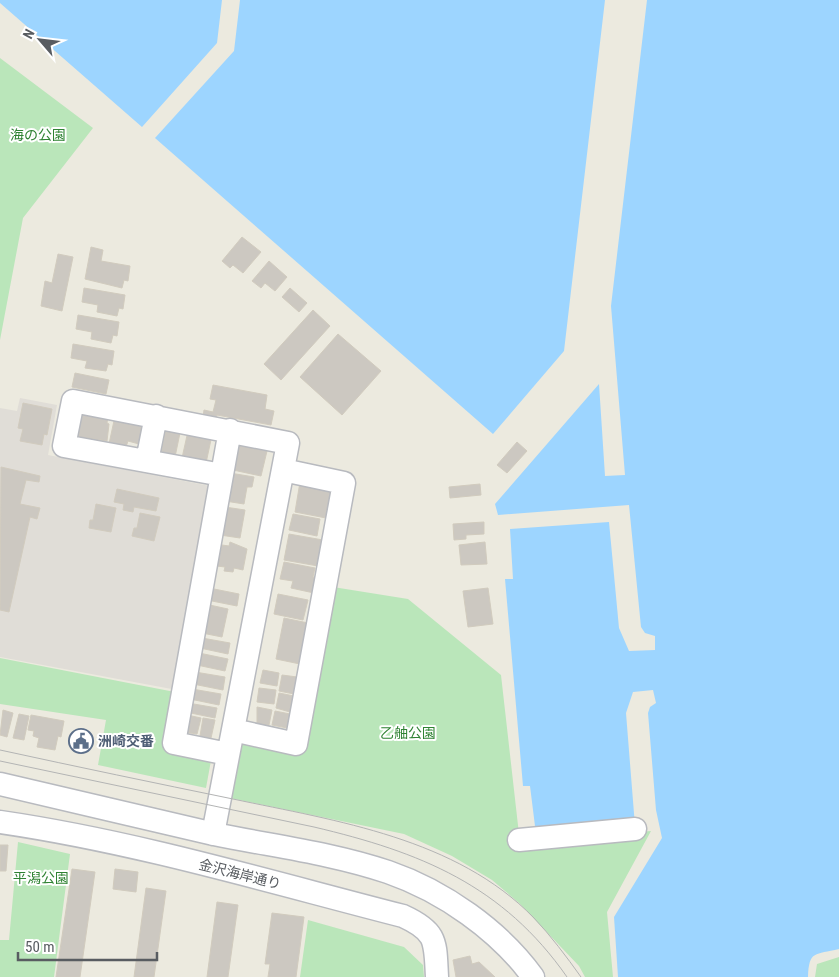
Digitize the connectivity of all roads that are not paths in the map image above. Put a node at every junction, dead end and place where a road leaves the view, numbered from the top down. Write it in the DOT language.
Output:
graph roads {
  1 [pos="156,416"];
  2 [pos="230,430"];
  3 [pos="147,461"];
  4 [pos="283,470"];
  5 [pos="222,475"];
  6 [pos="232,730"];
  7 [pos="228,754"];
  8 [pos="0,784"];
  9 [pos="0,822"];
  10 [pos="635,829"];
  11 [pos="213,834"];
  12 [pos="520,840"];
  13 [pos="437,977"];
  14 [pos="533,977"];
  1 -- 2 [label="street"];
  1 -- 3 [label="street"];
  1 -- 3 [label="street"];
  2 -- 4 [label="street"];
  2 -- 5 [label="street"];
  3 -- 5 [label="street"];
  4 -- 6 [label="street"];
  4 -- 6 [label="street"];
  5 -- 7 [label="street"];
  6 -- 7 [label="street"];
  7 -- 11 [label="street"];
  8 -- 11 [label="street"];
  9 -- 13 [label="street, 金沢海岸通り"];
  10 -- 12 [label="street"];
  11 -- 14 [label="street"];
}
